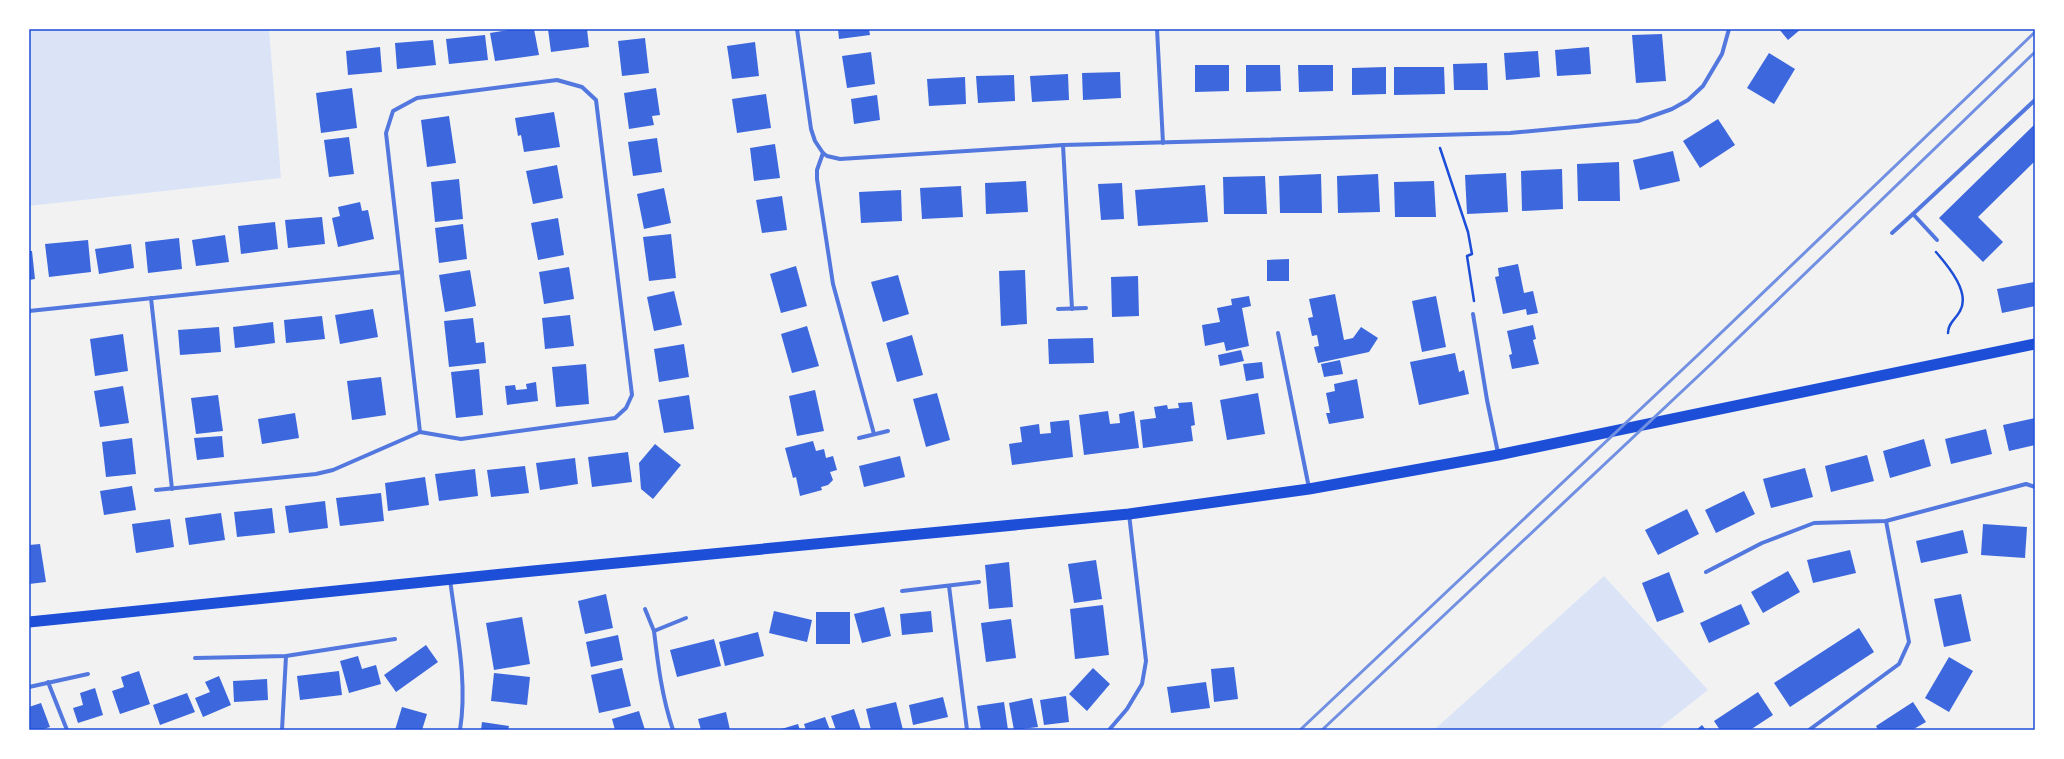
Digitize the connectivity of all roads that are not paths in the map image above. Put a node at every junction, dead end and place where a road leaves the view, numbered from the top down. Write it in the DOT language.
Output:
graph roads {
  1 [pos="796,29"];
  2 [pos="1157,29"];
  3 [pos="1730,29"];
  4 [pos="2035,100"];
  5 [pos="1163,143"];
  6 [pos="1064,145"];
  7 [pos="823,153"];
  8 [pos="1913,214"];
  9 [pos="1892,233"];
  10 [pos="1937,240"];
  11 [pos="402,272"];
  12 [pos="151,298"];
  13 [pos="1086,308"];
  14 [pos="1058,309"];
  15 [pos="1072,309"];
  16 [pos="29,311"];
  17 [pos="1473,314"];
  18 [pos="1278,333"];
  19 [pos="2035,344"];
  20 [pos="888,431"];
  21 [pos="420,432"];
  22 [pos="874,434"];
  23 [pos="860,438"];
  24 [pos="1498,455"];
  25 [pos="2035,486"];
  26 [pos="172,489"];
  27 [pos="1309,489"];
  28 [pos="156,490"];
  29 [pos="1129,514"];
  30 [pos="1886,521"];
  31 [pos="1706,572"];
  32 [pos="450,579"];
  33 [pos="979,582"];
  34 [pos="949,586"];
  35 [pos="902,591"];
  36 [pos="645,609"];
  37 [pos="686,618"];
  38 [pos="29,622"];
  39 [pos="654,631"];
  40 [pos="395,639"];
  41 [pos="286,656"];
  42 [pos="195,658"];
  43 [pos="88,674"];
  44 [pos="48,682"];
  45 [pos="29,687"];
  46 [pos="67,730"];
  47 [pos="282,730"];
  48 [pos="460,730"];
  49 [pos="673,730"];
  50 [pos="967,730"];
  51 [pos="1108,730"];
  52 [pos="1809,730"];
  1 -- 7 [label="street"];
  2 -- 5 [label="street"];
  3 -- 5 [label="street"];
  4 -- 8 [label="street"];
  5 -- 6 [label="street"];
  6 -- 7 [label="street"];
  6 -- 15 [label="street"];
  7 -- 22 [label="street"];
  8 -- 9 [label="street"];
  8 -- 10 [label="street"];
  11 -- 12 [label="street"];
  11 -- 21 [label="street"];
  11 -- 21 [label="street"];
  12 -- 16 [label="street"];
  12 -- 26 [label="street"];
  13 -- 15 [label="street"];
  14 -- 15 [label="street"];
  17 -- 24 [label="street"];
  18 -- 27 [label="street"];
  19 -- 24 [label="highway"];
  20 -- 22 [label="street"];
  21 -- 26 [label="street"];
  22 -- 23 [label="street"];
  24 -- 27 [label="highway"];
  25 -- 30 [label="street"];
  26 -- 28 [label="street"];
  27 -- 29 [label="highway"];
  29 -- 32 [label="highway"];
  29 -- 51 [label="street"];
  30 -- 31 [label="street"];
  30 -- 52 [label="street"];
  32 -- 38 [label="highway"];
  32 -- 48 [label="street"];
  33 -- 34 [label="street"];
  34 -- 35 [label="street"];
  34 -- 50 [label="street"];
  36 -- 39 [label="street"];
  37 -- 39 [label="street"];
  39 -- 49 [label="street"];
  40 -- 41 [label="street"];
  41 -- 42 [label="street"];
  41 -- 47 [label="street"];
  43 -- 44 [label="street"];
  44 -- 45 [label="street"];
  44 -- 46 [label="street"];
}
